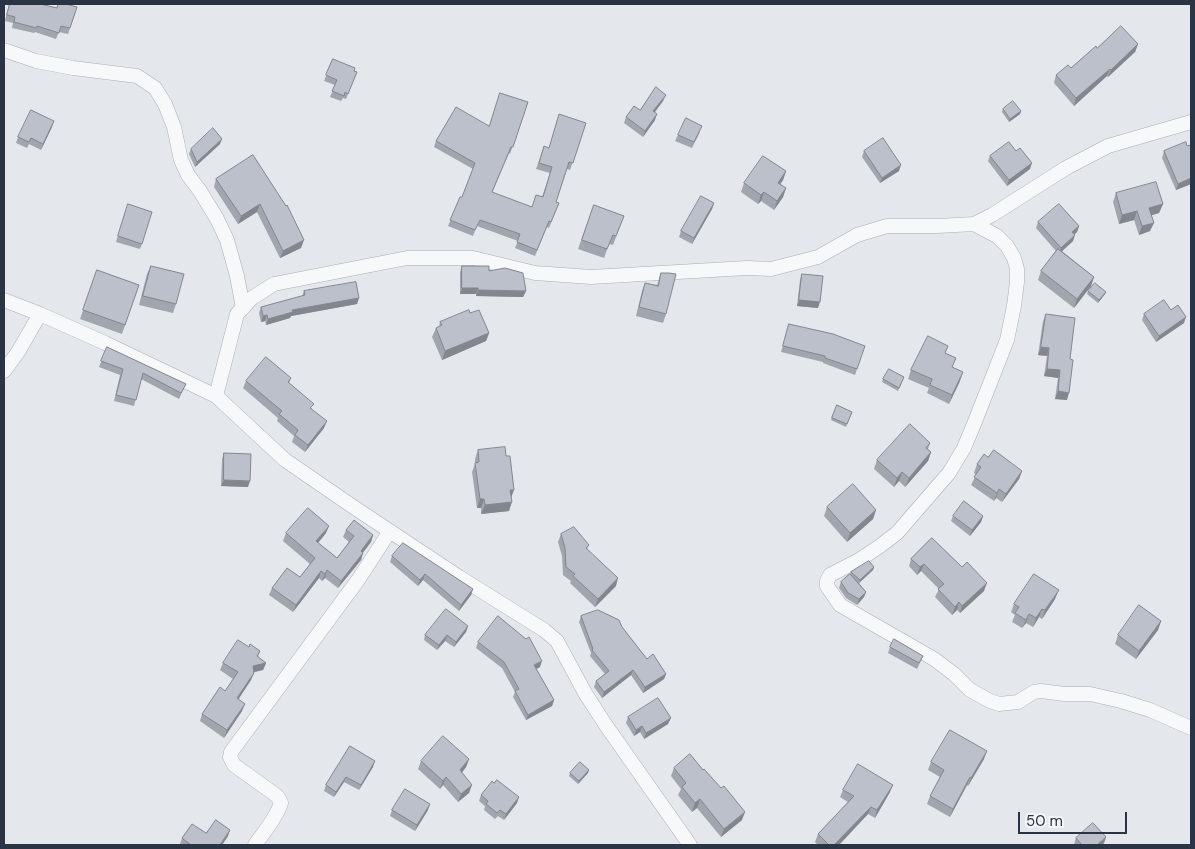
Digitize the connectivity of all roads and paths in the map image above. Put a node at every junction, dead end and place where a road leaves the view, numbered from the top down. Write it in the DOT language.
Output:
graph roads {
  1 [pos="4,50"];
  2 [pos="1191,122"];
  3 [pos="974,224"];
  4 [pos="4,300"];
  5 [pos="243,308"];
  6 [pos="40,314"];
  7 [pos="4,371"];
  8 [pos="216,396"];
  9 [pos="390,531"];
  10 [pos="1191,728"];
  11 [pos="254,845"];
  12 [pos="690,845"];
  1 -- 5 [label="street"];
  2 -- 3 [label="street"];
  3 -- 5 [label="street"];
  3 -- 10 [label="street"];
  4 -- 6 [label="street"];
  5 -- 8 [label="street"];
  6 -- 7 [label="street"];
  6 -- 8 [label="street"];
  8 -- 9 [label="street"];
  9 -- 11 [label="street"];
  9 -- 12 [label="street"];
}
